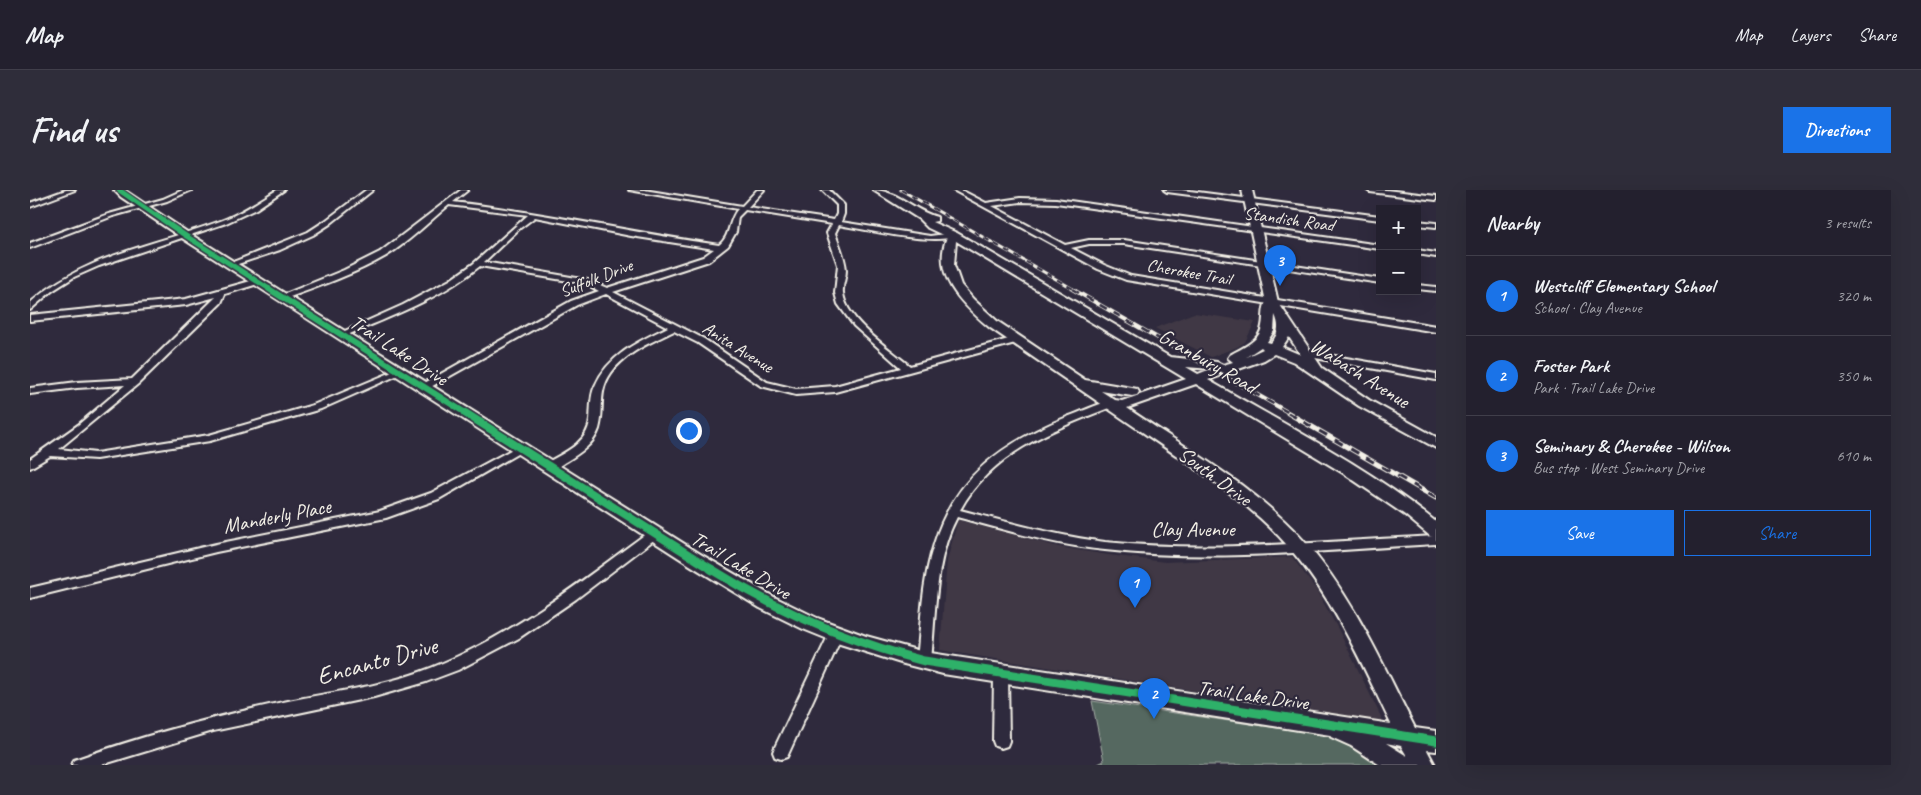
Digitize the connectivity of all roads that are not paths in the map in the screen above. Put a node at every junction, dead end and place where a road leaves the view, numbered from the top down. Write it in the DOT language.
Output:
graph roads {
  1 [pos="72,190"];
  2 [pos="119,190"];
  3 [pos="189,190"];
  4 [pos="281,190"];
  5 [pos="370,190"];
  6 [pos="465,190"];
  7 [pos="632,190"];
  8 [pos="761,190"];
  9 [pos="825,190"];
  10 [pos="878,190"];
  11 [pos="956,190"];
  12 [pos="1167,190"];
  13 [pos="1370,190"];
  14 [pos="1248,195"];
  15 [pos="1436,198"];
  16 [pos="447,202"];
  17 [pos="30,205"];
  18 [pos="986,206"];
  19 [pos="141,207"];
  20 [pos="743,208"];
  21 [pos="534,214"];
  22 [pos="1376,217"];
  23 [pos="837,223"];
  24 [pos="1421,223"];
  25 [pos="1434,225"];
  26 [pos="1256,230"];
  27 [pos="953,235"];
  28 [pos="186,236"];
  29 [pos="30,246"];
  30 [pos="1376,246"];
  31 [pos="721,248"];
  32 [pos="973,248"];
  33 [pos="1064,248"];
  34 [pos="950,249"];
  35 [pos="1421,253"];
  36 [pos="1436,255"];
  37 [pos="479,263"];
  38 [pos="232,264"];
  39 [pos="1264,264"];
  40 [pos="1376,280"];
  41 [pos="258,281"];
  42 [pos="1421,288"];
  43 [pos="1436,290"];
  44 [pos="605,291"];
  45 [pos="222,293"];
  46 [pos="284,296"];
  47 [pos="1272,302"];
  48 [pos="30,307"];
  49 [pos="30,318"];
  50 [pos="1284,321"];
  51 [pos="675,327"];
  52 [pos="1436,329"];
  53 [pos="342,334"];
  54 [pos="1016,340"];
  55 [pos="1260,343"];
  56 [pos="1276,348"];
  57 [pos="1150,354"];
  58 [pos="1306,354"];
  59 [pos="1249,360"];
  60 [pos="1217,366"];
  61 [pos="908,369"];
  62 [pos="400,372"];
  63 [pos="1320,372"];
  64 [pos="1191,377"];
  65 [pos="1436,377"];
  66 [pos="1077,381"];
  67 [pos="135,382"];
  68 [pos="424,387"];
  69 [pos="30,391"];
  70 [pos="1135,396"];
  71 [pos="1110,404"];
  72 [pos="1156,433"];
  73 [pos="1436,443"];
  74 [pos="520,448"];
  75 [pos="48,452"];
  76 [pos="30,464"];
  77 [pos="550,466"];
  78 [pos="953,512"];
  79 [pos="1436,532"];
  80 [pos="655,533"];
  81 [pos="1436,540"];
  82 [pos="1298,546"];
  83 [pos="30,593"];
  84 [pos="836,634"];
  85 [pos="924,661"];
  86 [pos="1001,676"];
  87 [pos="1321,722"];
  88 [pos="1408,736"];
  89 [pos="1001,741"];
  90 [pos="1436,741"];
  91 [pos="781,752"];
  92 [pos="80,765"];
  93 [pos="1400,765"];
  94 [pos="1423,765"];
  1 -- 17 [label="street"];
  2 -- 19 [label="street, Trail Lake Drive"];
  3 -- 19 [label="street"];
  4 -- 28 [label="street"];
  5 -- 38 [label="street"];
  6 -- 16 [label="street"];
  7 -- 20 [label="street"];
  8 -- 20 [label="street"];
  9 -- 23 [label="street"];
  10 -- 27 [label="street, Granbury Road"];
  11 -- 18 [label="street, Cherokee Trail"];
  12 -- 14 [label="street"];
  13 -- 15 [label="street"];
  14 -- 22 [label="street"];
  14 -- 26 [label="street"];
  16 -- 21 [label="street"];
  16 -- 46 [label="street"];
  18 -- 26 [label="street, Standish Road"];
  18 -- 33 [label="street, Cherokee Trail"];
  19 -- 28 [label="street, Trail Lake Drive"];
  19 -- 29 [label="street"];
  20 -- 23 [label="street"];
  20 -- 31 [label="street"];
  21 -- 31 [label="street"];
  21 -- 37 [label="street"];
  23 -- 27 [label="street"];
  23 -- 61 [label="street"];
  24 -- 25 [label="street"];
  26 -- 30 [label="street, Standish Road"];
  26 -- 39 [label="street"];
  27 -- 32 [label="street, Granbury Road"];
  27 -- 34 [label="street, South Drive"];
  28 -- 38 [label="street, Trail Lake Drive"];
  28 -- 48 [label="street"];
  31 -- 44 [label="street, Suffolk Drive"];
  32 -- 34 [label="street"];
  32 -- 57 [label="street, Granbury Road"];
  33 -- 39 [label="street"];
  33 -- 47 [label="street, Cherokee Trail"];
  34 -- 54 [label="street, South Drive"];
  35 -- 36 [label="street"];
  37 -- 44 [label="street, Anita Avenue"];
  37 -- 53 [label="street"];
  38 -- 41 [label="street, Trail Lake Drive"];
  39 -- 40 [label="street"];
  39 -- 47 [label="street"];
  41 -- 45 [label="street"];
  41 -- 46 [label="street, Trail Lake Drive"];
  42 -- 43 [label="street"];
  44 -- 51 [label="street, Anita Avenue"];
  44 -- 68 [label="street, Suffolk Drive"];
  45 -- 49 [label="street"];
  45 -- 67 [label="street"];
  46 -- 53 [label="street, Trail Lake Drive"];
  47 -- 50 [label="street"];
  47 -- 52 [label="street, Cherokee Trail"];
  47 -- 55 [label="street"];
  50 -- 56 [label="street"];
  50 -- 58 [label="street"];
  51 -- 61 [label="street, Anita Avenue"];
  51 -- 77 [label="street"];
  53 -- 62 [label="street, Trail Lake Drive"];
  54 -- 61 [label="street, Anita Avenue"];
  54 -- 66 [label="street, South Drive"];
  55 -- 56 [label="street, Wabash Avenue"];
  55 -- 60 [label="street"];
  56 -- 59 [label="street"];
  56 -- 63 [label="street, Wabash Avenue"];
  57 -- 60 [label="street"];
  57 -- 64 [label="street, Granbury Road"];
  58 -- 63 [label="street"];
  58 -- 65 [label="street"];
  59 -- 63 [label="street"];
  59 -- 64 [label="street"];
  60 -- 64 [label="street"];
  62 -- 68 [label="street, Trail Lake Drive"];
  62 -- 75 [label="street"];
  63 -- 73 [label="street, Wabash Avenue"];
  64 -- 70 [label="street"];
  64 -- 79 [label="street, Granbury Road"];
  66 -- 70 [label="street"];
  66 -- 71 [label="street, South Drive"];
  67 -- 69 [label="street"];
  67 -- 75 [label="street"];
  68 -- 74 [label="street, Trail Lake Drive"];
  70 -- 71 [label="street"];
  70 -- 72 [label="street"];
  71 -- 72 [label="street, South Drive"];
  71 -- 78 [label="street"];
  72 -- 82 [label="street, South Drive"];
  74 -- 77 [label="street, Trail Lake Drive"];
  74 -- 83 [label="street, Manderly Place"];
  75 -- 76 [label="street"];
  77 -- 80 [label="street, Trail Lake Drive"];
  78 -- 82 [label="street, Clay Avenue"];
  78 -- 85 [label="street"];
  80 -- 84 [label="street, Trail Lake Drive"];
  80 -- 92 [label="street, Encanto Drive"];
  81 -- 82 [label="street, Clay Avenue"];
  82 -- 88 [label="street, South Drive"];
  84 -- 85 [label="street, Trail Lake Drive"];
  84 -- 91 [label="street"];
  85 -- 86 [label="street, Trail Lake Drive"];
  86 -- 87 [label="street, Trail Lake Drive"];
  86 -- 89 [label="street"];
  87 -- 88 [label="street, Trail Lake Drive"];
  87 -- 93 [label="street"];
  88 -- 90 [label="street, Trail Lake Drive"];
  88 -- 94 [label="street, South Drive"];
}
